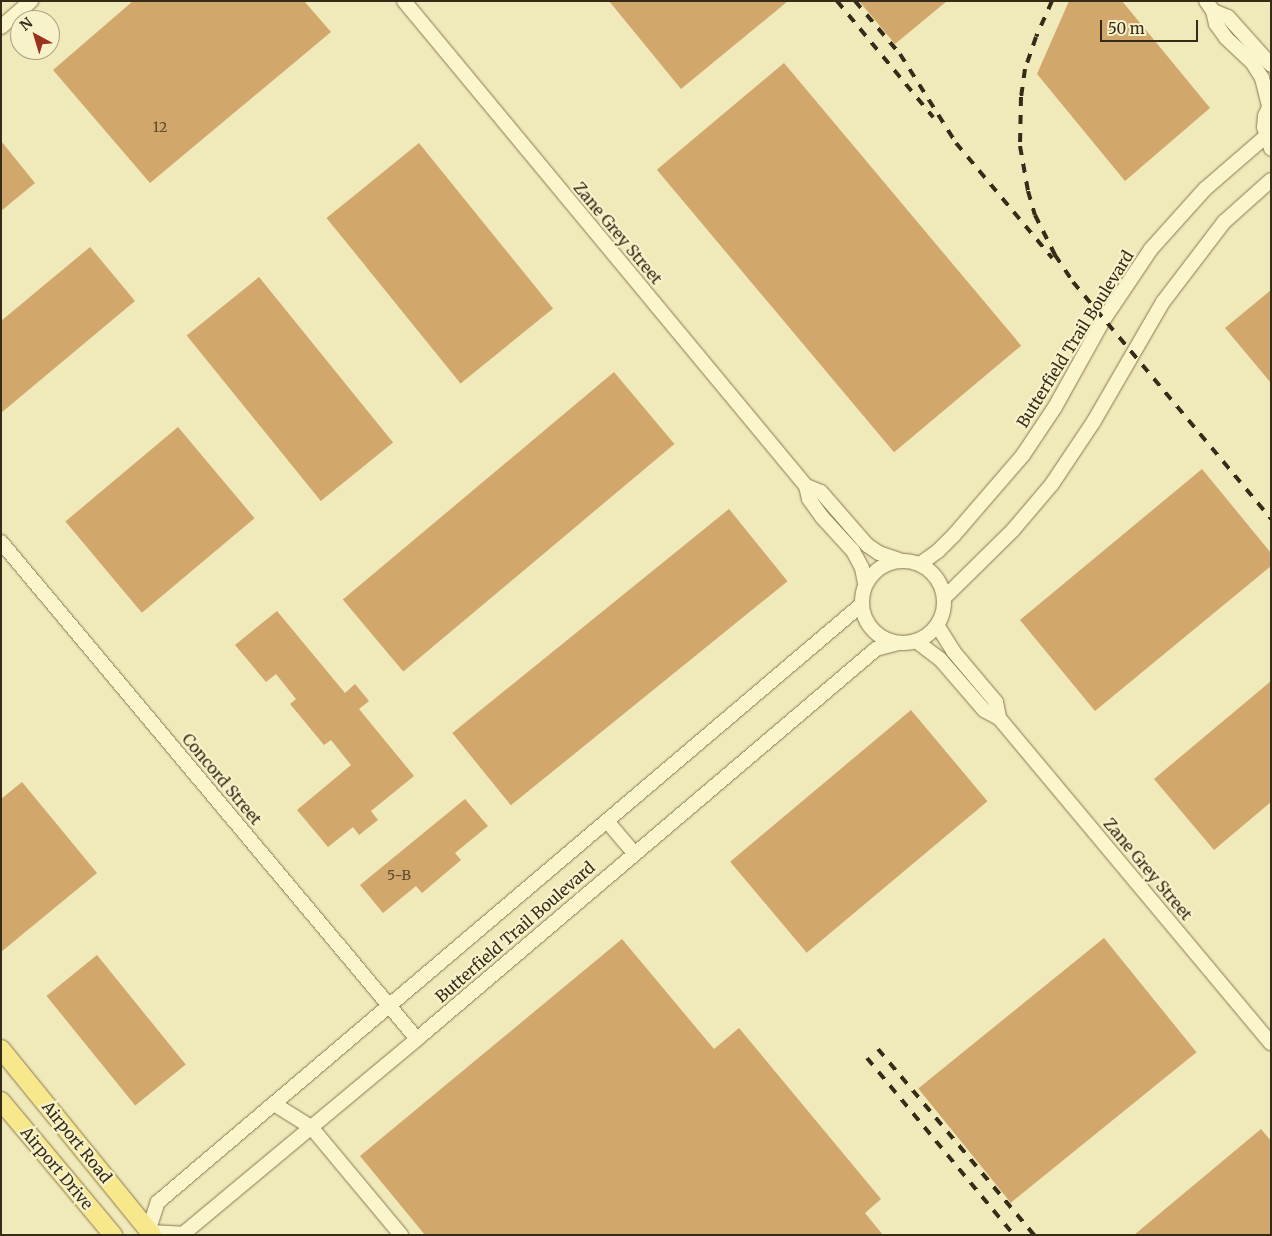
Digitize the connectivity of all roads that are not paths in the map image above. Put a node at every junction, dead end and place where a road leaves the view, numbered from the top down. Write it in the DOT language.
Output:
graph roads {
  1 [pos="32,1"];
  2 [pos="404,1"];
  3 [pos="1210,6"];
  4 [pos="1,27"];
  5 [pos="1271,65"];
  6 [pos="1270,105"];
  7 [pos="1268,143"];
  8 [pos="1271,180"];
  9 [pos="806,486"];
  10 [pos="1,542"];
  11 [pos="899,560"];
  12 [pos="920,564"];
  13 [pos="865,584"];
  14 [pos="944,598"];
  15 [pos="861,605"];
  16 [pos="937,624"];
  17 [pos="916,641"];
  18 [pos="898,643"];
  19 [pos="999,718"];
  20 [pos="607,821"];
  21 [pos="634,853"];
  22 [pos="388,1005"];
  23 [pos="417,1039"];
  24 [pos="1271,1043"];
  25 [pos="1,1049"];
  26 [pos="1,1100"];
  27 [pos="274,1104"];
  28 [pos="311,1127"];
  29 [pos="149,1234"];
  30 [pos="113,1235"];
  31 [pos="401,1235"];
  1 -- 4 [label="street"];
  2 -- 9 [label="street, Zane Grey Street"];
  3 -- 5 [label="street"];
  3 -- 6 [label="street"];
  6 -- 7 [label="street"];
  7 -- 12 [label="street, Butterfield Trail Boulevard"];
  8 -- 14 [label="street"];
  9 -- 11 [label="street, Zane Grey Street"];
  9 -- 13 [label="street, Zane Grey Street"];
  10 -- 22 [label="street, Concord Street"];
  11 -- 12 [label="street"];
  11 -- 13 [label="street"];
  12 -- 14 [label="street"];
  13 -- 15 [label="street"];
  14 -- 16 [label="street"];
  15 -- 18 [label="street"];
  15 -- 20 [label="street, Butterfield Trail Boulevard"];
  16 -- 17 [label="street"];
  16 -- 19 [label="street, Zane Grey Street"];
  17 -- 18 [label="street"];
  17 -- 19 [label="street, Zane Grey Street"];
  18 -- 21 [label="street, Butterfield Trail Boulevard"];
  19 -- 24 [label="street, Zane Grey Street"];
  20 -- 21 [label="street"];
  20 -- 22 [label="street, Butterfield Trail Boulevard"];
  21 -- 23 [label="street, Butterfield Trail Boulevard"];
  22 -- 23 [label="street, Concord Street"];
  22 -- 27 [label="street, Butterfield Trail Boulevard"];
  23 -- 28 [label="street, Butterfield Trail Boulevard"];
  25 -- 29 [label="main road, Airport Road"];
  26 -- 30 [label="main road, Airport Drive"];
  27 -- 28 [label="street"];
  27 -- 29 [label="street, Butterfield Trail Boulevard"];
  28 -- 29 [label="street, Butterfield Trail Boulevard"];
  28 -- 31 [label="street"];
}
